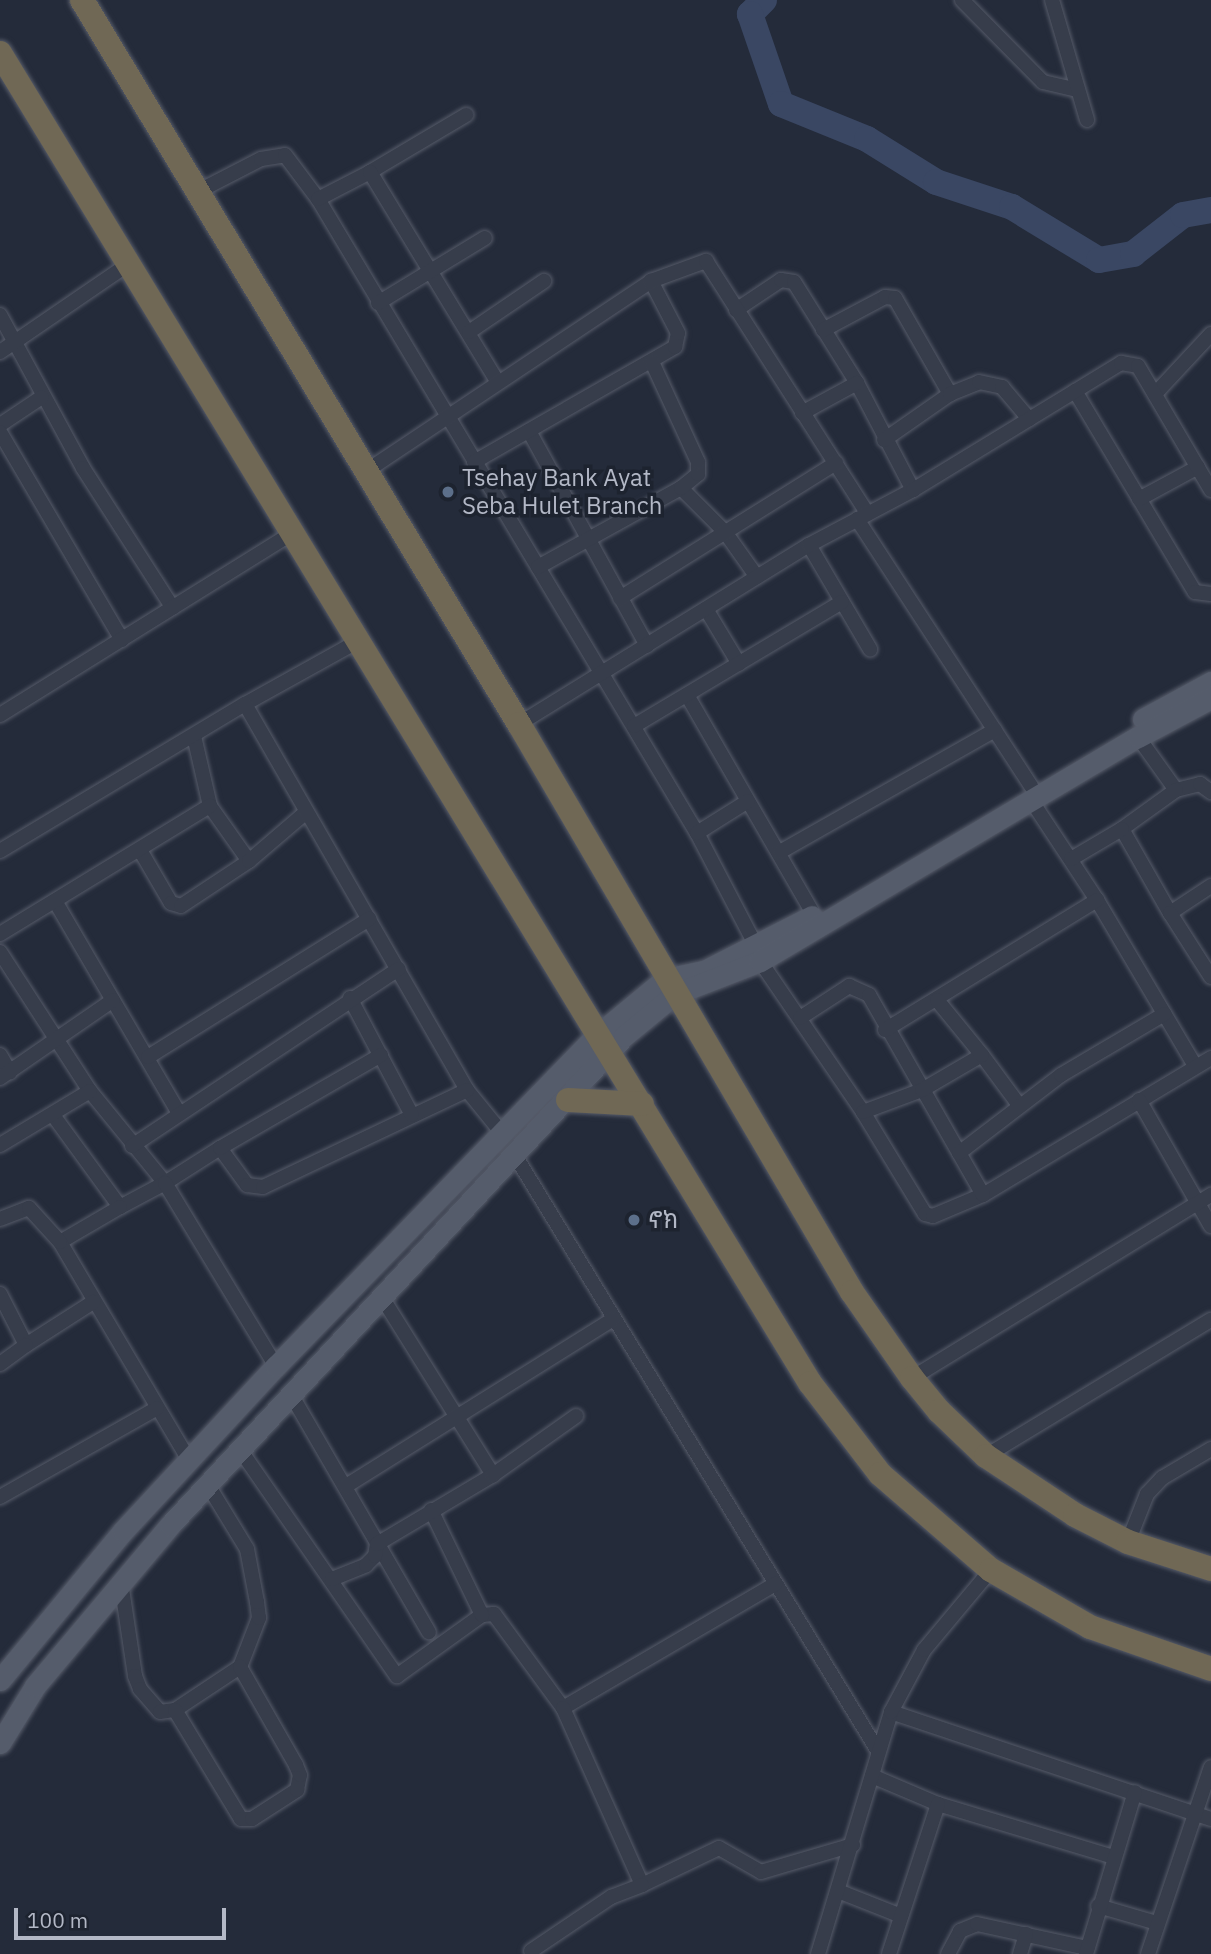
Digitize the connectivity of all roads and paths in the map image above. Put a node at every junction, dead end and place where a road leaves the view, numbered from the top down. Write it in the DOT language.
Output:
graph roads {
  1 [pos="82,0"];
  2 [pos="962,0"];
  3 [pos="1052,0"];
  4 [pos="0,53"];
  5 [pos="1077,90"];
  6 [pos="466,115"];
  7 [pos="1087,120"];
  8 [pos="370,172"];
  9 [pos="197,192"];
  10 [pos="318,199"];
  11 [pos="485,238"];
  12 [pos="127,265"];
  13 [pos="430,271"];
  14 [pos="544,281"];
  15 [pos="651,281"];
  16 [pos="378,303"];
  17 [pos="736,310"];
  18 [pos="0,315"];
  19 [pos="823,330"];
  20 [pos="469,332"];
  21 [pos="1211,334"];
  22 [pos="15,343"];
  23 [pos="0,352"];
  24 [pos="652,362"];
  25 [pos="497,381"];
  26 [pos="857,383"];
  27 [pos="1075,391"];
  28 [pos="950,394"];
  29 [pos="1155,394"];
  30 [pos="42,397"];
  31 [pos="802,413"];
  32 [pos="445,415"];
  33 [pos="1028,419"];
  34 [pos="0,425"];
  35 [pos="529,431"];
  36 [pos="0,432"];
  37 [pos="884,440"];
  38 [pos="474,462"];
  39 [pos="836,463"];
  40 [pos="1198,467"];
  41 [pos="365,472"];
  42 [pos="681,488"];
  43 [pos="913,490"];
  44 [pos="1211,490"];
  45 [pos="1139,499"];
  46 [pos="863,516"];
  47 [pos="725,533"];
  48 [pos="291,534"];
  49 [pos="586,537"];
  50 [pos="809,545"];
  51 [pos="538,567"];
  52 [pos="757,577"];
  53 [pos="1211,594"];
  54 [pos="620,598"];
  55 [pos="842,602"];
  56 [pos="173,608"];
  57 [pos="706,609"];
  58 [pos="122,640"];
  59 [pos="360,640"];
  60 [pos="647,646"];
  61 [pos="870,649"];
  62 [pos="739,664"];
  63 [pos="603,674"];
  64 [pos="1211,682"];
  65 [pos="687,695"];
  66 [pos="1211,698"];
  67 [pos="245,704"];
  68 [pos="0,715"];
  69 [pos="519,724"];
  70 [pos="634,726"];
  71 [pos="995,730"];
  72 [pos="194,736"];
  73 [pos="1138,737"];
  74 [pos="1207,784"];
  75 [pos="1176,790"];
  76 [pos="1031,793"];
  77 [pos="748,801"];
  78 [pos="210,806"];
  79 [pos="305,813"];
  80 [pos="1122,829"];
  81 [pos="697,833"];
  82 [pos="140,850"];
  83 [pos="0,851"];
  84 [pos="780,852"];
  85 [pos="1071,859"];
  86 [pos="249,861"];
  87 [pos="1211,886"];
  88 [pos="1097,900"];
  89 [pos="55,901"];
  90 [pos="1170,913"];
  91 [pos="814,915"];
  92 [pos="369,919"];
  93 [pos="0,934"];
  94 [pos="0,952"];
  95 [pos="758,953"];
  96 [pos="398,969"];
  97 [pos="1211,977"];
  98 [pos="670,986"];
  99 [pos="350,998"];
  100 [pos="113,1000"];
  101 [pos="937,1000"];
  102 [pos="1164,1014"];
  103 [pos="800,1018"];
  104 [pos="886,1030"];
  105 [pos="57,1041"];
  106 [pos="602,1044"];
  107 [pos="0,1055"];
  108 [pos="381,1055"];
  109 [pos="982,1055"];
  110 [pos="148,1057"];
  111 [pos="1211,1058"];
  112 [pos="1195,1066"];
  113 [pos="5,1075"];
  114 [pos="467,1090"];
  115 [pos="922,1090"];
  116 [pos="90,1091"];
  117 [pos="568,1100"];
  118 [pos="1139,1100"];
  119 [pos="642,1104"];
  120 [pos="1019,1105"];
  121 [pos="863,1112"];
  122 [pos="179,1113"];
  123 [pos="53,1115"];
  124 [pos="412,1115"];
  125 [pos="502,1133"];
  126 [pos="0,1145"];
  127 [pos="132,1146"];
  128 [pos="220,1148"];
  129 [pos="959,1153"];
  130 [pos="516,1157"];
  131 [pos="165,1183"];
  132 [pos="983,1195"];
  133 [pos="1205,1199"];
  134 [pos="120,1207"];
  135 [pos="0,1219"];
  136 [pos="1211,1226"];
  137 [pos="60,1242"];
  138 [pos="0,1294"];
  139 [pos="383,1300"];
  140 [pos="93,1302"];
  141 [pos="613,1318"];
  142 [pos="1211,1321"];
  143 [pos="26,1345"];
  144 [pos="0,1364"];
  145 [pos="276,1366"];
  146 [pos="912,1378"];
  147 [pos="249,1395"];
  148 [pos="292,1396"];
  149 [pos="157,1408"];
  150 [pos="455,1414"];
  151 [pos="576,1416"];
  152 [pos="271,1417"];
  153 [pos="1211,1449"];
  154 [pos="240,1451"];
  155 [pos="986,1455"];
  156 [pos="189,1460"];
  157 [pos="494,1475"];
  158 [pos="208,1485"];
  159 [pos="346,1486"];
  160 [pos="0,1497"];
  161 [pos="431,1510"];
  162 [pos="1128,1542"];
  163 [pos="377,1544"];
  164 [pos="1211,1569"];
  165 [pos="990,1570"];
  166 [pos="332,1579"];
  167 [pos="121,1582"];
  168 [pos="775,1584"];
  169 [pos="482,1615"];
  170 [pos="429,1632"];
  171 [pos="240,1667"];
  172 [pos="1211,1668"];
  173 [pos="0,1680"];
  174 [pos="563,1708"];
  175 [pos="175,1710"];
  176 [pos="891,1712"];
  177 [pos="0,1743"];
  178 [pos="878,1751"];
  179 [pos="1211,1767"];
  180 [pos="872,1776"];
  181 [pos="1135,1792"];
  182 [pos="937,1804"];
  183 [pos="1193,1814"];
  184 [pos="1211,1819"];
  185 [pos="853,1845"];
  186 [pos="1113,1857"];
  187 [pos="642,1885"];
  188 [pos="838,1891"];
  189 [pos="1098,1906"];
  190 [pos="901,1916"];
  191 [pos="1157,1923"];
  192 [pos="1026,1934"];
  193 [pos="531,1951"];
  194 [pos="1086,1951"];
  195 [pos="818,1954"];
  196 [pos="889,1954"];
  197 [pos="948,1954"];
  198 [pos="1020,1954"];
  199 [pos="1148,1954"];
  1 -- 9 [label="highway"];
  2 -- 5 [label="street"];
  3 -- 5 [label="street"];
  4 -- 12 [label="highway"];
  5 -- 7 [label="street"];
  6 -- 8 [label="street"];
  8 -- 10 [label="street"];
  8 -- 13 [label="street"];
  9 -- 10 [label="street"];
  9 -- 41 [label="highway"];
  10 -- 16 [label="street"];
  11 -- 13 [label="street"];
  12 -- 22 [label="street"];
  12 -- 48 [label="highway"];
  13 -- 16 [label="street"];
  13 -- 20 [label="street"];
  14 -- 20 [label="street"];
  15 -- 17 [label="street"];
  15 -- 24 [label="street"];
  15 -- 25 [label="street"];
  16 -- 32 [label="street"];
  17 -- 19 [label="street"];
  17 -- 31 [label="street"];
  18 -- 22 [label="street"];
  19 -- 26 [label="street"];
  19 -- 28 [label="street"];
  20 -- 25 [label="street"];
  21 -- 29 [label="street"];
  22 -- 23 [label="street"];
  22 -- 30 [label="street"];
  24 -- 35 [label="street"];
  24 -- 42 [label="street"];
  25 -- 32 [label="street"];
  26 -- 31 [label="street"];
  26 -- 37 [label="street"];
  27 -- 29 [label="street"];
  27 -- 33 [label="street"];
  27 -- 45 [label="street"];
  28 -- 33 [label="street"];
  28 -- 37 [label="street"];
  29 -- 40 [label="street"];
  30 -- 34 [label="street"];
  30 -- 56 [label="street"];
  31 -- 39 [label="street"];
  32 -- 38 [label="street"];
  32 -- 41 [label="street"];
  33 -- 43 [label="street"];
  35 -- 38 [label="street"];
  35 -- 49 [label="street"];
  36 -- 58 [label="street"];
  37 -- 43 [label="street"];
  38 -- 51 [label="street"];
  39 -- 46 [label="street"];
  39 -- 47 [label="street"];
  40 -- 44 [label="street"];
  40 -- 45 [label="street"];
  41 -- 69 [label="highway"];
  42 -- 47 [label="street"];
  42 -- 49 [label="street"];
  43 -- 46 [label="street"];
  45 -- 53 [label="street"];
  46 -- 50 [label="street"];
  46 -- 71 [label="street"];
  47 -- 52 [label="street"];
  47 -- 54 [label="street"];
  48 -- 56 [label="street"];
  48 -- 59 [label="highway"];
  49 -- 51 [label="street"];
  49 -- 54 [label="street"];
  50 -- 52 [label="street"];
  50 -- 55 [label="street"];
  51 -- 63 [label="street"];
  52 -- 57 [label="street"];
  54 -- 60 [label="street"];
  55 -- 61 [label="street"];
  55 -- 62 [label="street"];
  56 -- 58 [label="street"];
  57 -- 60 [label="street"];
  57 -- 62 [label="street"];
  58 -- 68 [label="street"];
  59 -- 67 [label="street"];
  59 -- 106 [label="highway"];
  60 -- 63 [label="street"];
  62 -- 65 [label="street"];
  63 -- 69 [label="street"];
  63 -- 70 [label="street"];
  64 -- 76 [label="main road"];
  65 -- 70 [label="street"];
  65 -- 77 [label="street"];
  66 -- 73 [label="main road"];
  67 -- 72 [label="street"];
  67 -- 79 [label="street"];
  69 -- 98 [label="highway"];
  70 -- 81 [label="street"];
  71 -- 76 [label="street"];
  71 -- 84 [label="street"];
  72 -- 78 [label="street"];
  72 -- 83 [label="street"];
  73 -- 75 [label="street"];
  73 -- 76 [label="main road"];
  74 -- 75 [label="street"];
  75 -- 80 [label="street"];
  76 -- 85 [label="street"];
  76 -- 91 [label="main road"];
  76 -- 95 [label="main road"];
  77 -- 81 [label="street"];
  77 -- 84 [label="street"];
  78 -- 82 [label="street"];
  78 -- 86 [label="street"];
  79 -- 86 [label="street"];
  79 -- 92 [label="street"];
  80 -- 85 [label="street"];
  80 -- 90 [label="street"];
  81 -- 95 [label="street"];
  82 -- 86 [label="street"];
  82 -- 89 [label="street"];
  84 -- 91 [label="street"];
  85 -- 88 [label="street"];
  87 -- 90 [label="street"];
  88 -- 101 [label="street"];
  88 -- 102 [label="street"];
  89 -- 93 [label="street"];
  89 -- 100 [label="street"];
  90 -- 97 [label="street"];
  91 -- 95 [label="main road"];
  92 -- 96 [label="street"];
  92 -- 110 [label="street"];
  94 -- 105 [label="street"];
  95 -- 98 [label="main road"];
  95 -- 103 [label="street"];
  96 -- 99 [label="street"];
  96 -- 114 [label="street"];
  98 -- 106 [label="main road"];
  98 -- 146 [label="highway"];
  99 -- 108 [label="street"];
  99 -- 122 [label="street"];
  100 -- 105 [label="street"];
  100 -- 110 [label="street"];
  101 -- 104 [label="street"];
  101 -- 109 [label="street"];
  102 -- 112 [label="street"];
  102 -- 120 [label="street"];
  103 -- 104 [label="street"];
  103 -- 121 [label="street"];
  104 -- 115 [label="street"];
  105 -- 113 [label="street"];
  105 -- 116 [label="street"];
  106 -- 117 [label="main road"];
  106 -- 119 [label="highway"];
  106 -- 125 [label="main road"];
  107 -- 113 [label="street"];
  108 -- 124 [label="street"];
  108 -- 128 [label="street"];
  109 -- 115 [label="street"];
  109 -- 120 [label="street"];
  110 -- 122 [label="street"];
  111 -- 112 [label="street"];
  112 -- 118 [label="street"];
  114 -- 124 [label="street"];
  114 -- 125 [label="street"];
  115 -- 121 [label="street"];
  115 -- 129 [label="street"];
  116 -- 123 [label="street"];
  116 -- 127 [label="street"];
  117 -- 119 [label="highway"];
  117 -- 130 [label="main road"];
  118 -- 132 [label="street"];
  118 -- 133 [label="street"];
  119 -- 165 [label="highway"];
  120 -- 129 [label="street"];
  121 -- 132 [label="street"];
  122 -- 127 [label="street"];
  123 -- 126 [label="street"];
  123 -- 134 [label="street"];
  124 -- 128 [label="street"];
  125 -- 145 [label="main road"];
  127 -- 131 [label="street"];
  128 -- 131 [label="street"];
  129 -- 132 [label="street"];
  130 -- 139 [label="main road"];
  130 -- 141 [label="street"];
  131 -- 134 [label="street"];
  131 -- 145 [label="street"];
  133 -- 136 [label="street"];
  133 -- 146 [label="street"];
  134 -- 137 [label="street"];
  135 -- 137 [label="street"];
  137 -- 140 [label="street"];
  138 -- 143 [label="street"];
  139 -- 148 [label="main road"];
  139 -- 150 [label="street"];
  140 -- 143 [label="street"];
  140 -- 149 [label="street"];
  141 -- 150 [label="street"];
  141 -- 168 [label="street"];
  142 -- 155 [label="street"];
  143 -- 144 [label="street"];
  145 -- 147 [label="main road"];
  146 -- 155 [label="highway"];
  147 -- 152 [label="main road"];
  147 -- 156 [label="main road"];
  148 -- 152 [label="main road"];
  148 -- 159 [label="street"];
  149 -- 156 [label="street"];
  149 -- 160 [label="street"];
  150 -- 157 [label="street"];
  150 -- 159 [label="street"];
  151 -- 157 [label="street"];
  152 -- 154 [label="main road"];
  153 -- 162 [label="street"];
  154 -- 158 [label="main road"];
  154 -- 166 [label="street"];
  155 -- 162 [label="highway"];
  156 -- 173 [label="main road"];
  157 -- 161 [label="street"];
  158 -- 167 [label="main road"];
  158 -- 171 [label="street"];
  159 -- 163 [label="street"];
  161 -- 163 [label="street"];
  161 -- 169 [label="street"];
  162 -- 164 [label="highway"];
  163 -- 166 [label="street"];
  163 -- 170 [label="street"];
  165 -- 172 [label="highway"];
  165 -- 176 [label="street"];
  166 -- 169 [label="street"];
  167 -- 175 [label="street"];
  167 -- 177 [label="main road"];
  168 -- 174 [label="street"];
  168 -- 178 [label="street"];
  169 -- 174 [label="street"];
  171 -- 175 [label="street"];
  171 -- 175 [label="street"];
  174 -- 187 [label="street"];
  176 -- 178 [label="street"];
  176 -- 181 [label="street"];
  178 -- 180 [label="street"];
  179 -- 183 [label="street"];
  180 -- 182 [label="street"];
  180 -- 185 [label="street"];
  181 -- 183 [label="street"];
  181 -- 186 [label="street"];
  182 -- 186 [label="street"];
  182 -- 190 [label="street"];
  183 -- 184 [label="street"];
  183 -- 191 [label="street"];
  185 -- 187 [label="street"];
  185 -- 188 [label="street"];
  186 -- 189 [label="street"];
  187 -- 193 [label="street"];
  188 -- 190 [label="street"];
  188 -- 195 [label="street"];
  189 -- 191 [label="street"];
  189 -- 194 [label="street"];
  190 -- 196 [label="street"];
  191 -- 199 [label="street"];
  192 -- 194 [label="street"];
  192 -- 197 [label="street"];
  192 -- 198 [label="street"];
}
